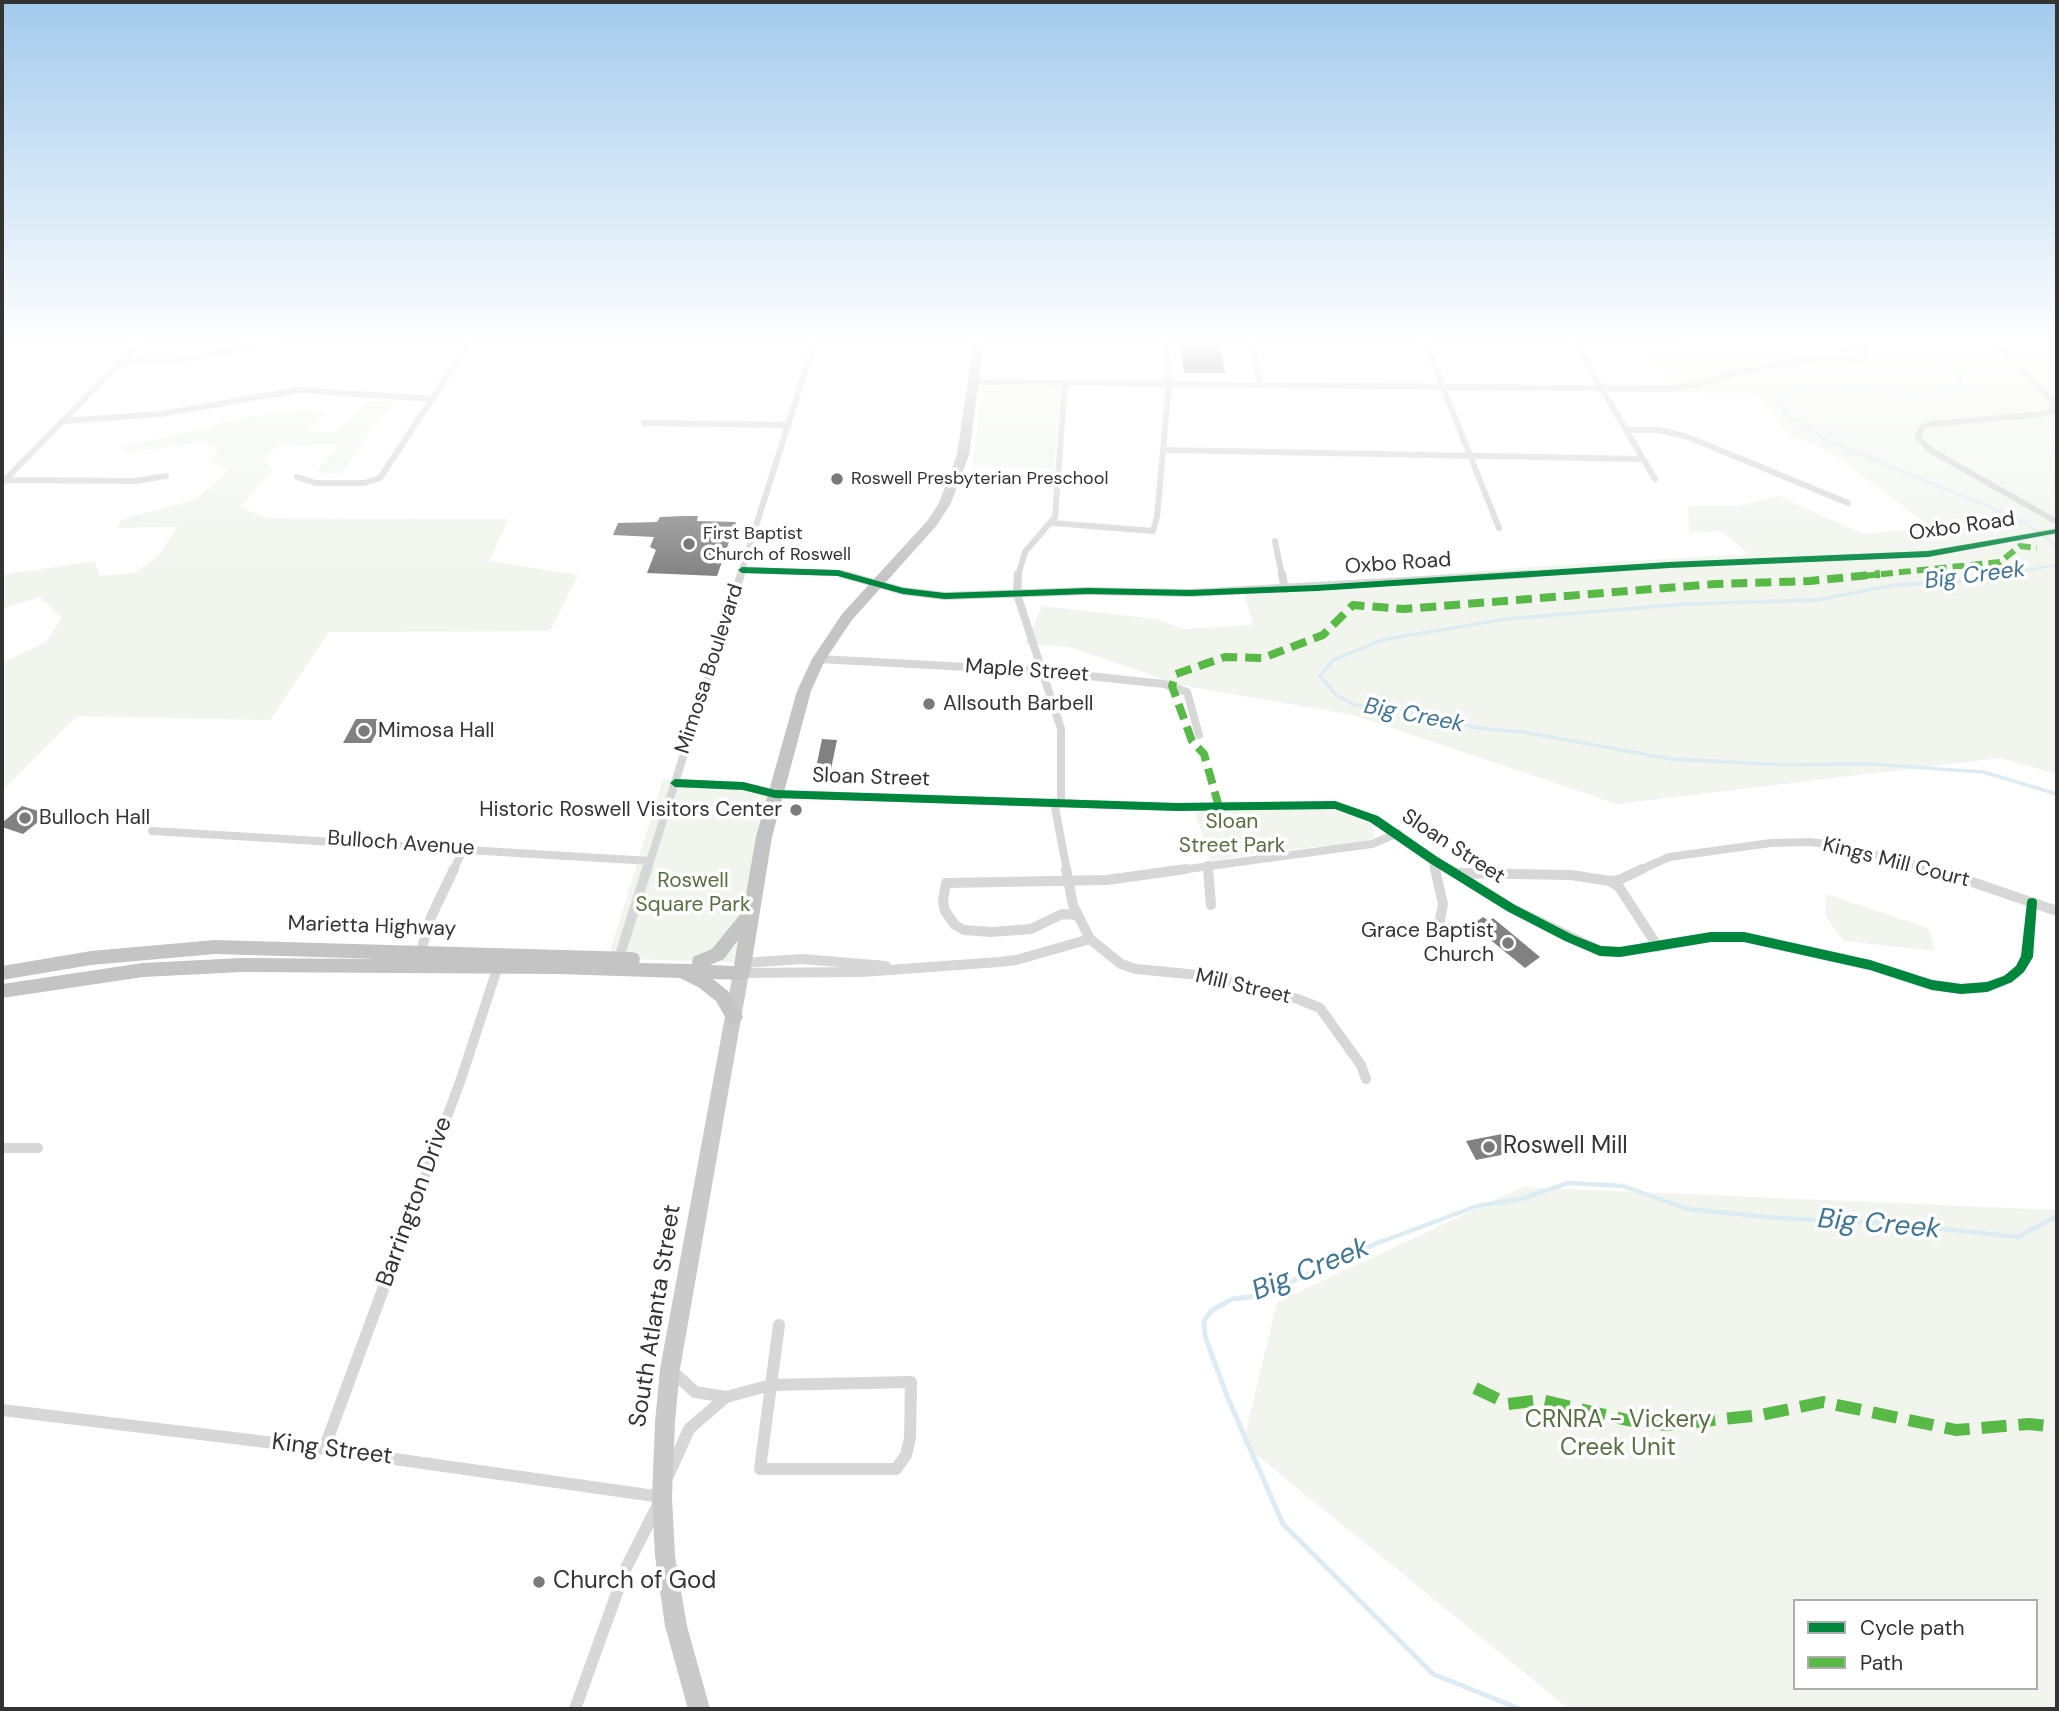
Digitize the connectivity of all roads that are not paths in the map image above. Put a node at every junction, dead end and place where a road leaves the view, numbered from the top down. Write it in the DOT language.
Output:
graph roads {
  1 [pos="78,420"];
  2 [pos="419,420"];
  3 [pos="791,420"];
  4 [pos="968,420"];
  5 [pos="1062,420"];
  6 [pos="1166,420"];
  7 [pos="1457,420"];
  8 [pos="1620,420"];
  9 [pos="1978,420"];
  10 [pos="62,421"];
  11 [pos="644,423"];
  12 [pos="789,425"];
  13 [pos="1626,430"];
  14 [pos="1164,450"];
  15 [pos="1471,455"];
  16 [pos="1643,459"];
  17 [pos="166,476"];
  18 [pos="297,477"];
  19 [pos="1655,479"];
  20 [pos="3,481"];
  21 [pos="1849,503"];
  22 [pos="2057,522"];
  23 [pos="1053,523"];
  24 [pos="1499,528"];
  25 [pos="2057,531"];
  26 [pos="1275,541"];
  27 [pos="742,570"];
  28 [pos="878,583"];
  29 [pos="1285,589"];
  30 [pos="1017,594"];
  31 [pos="819,659"];
  32 [pos="1042,671"];
  33 [pos="1199,735"];
  34 [pos="675,783"];
  35 [pos="775,794"];
  36 [pos="1057,802"];
  37 [pos="152,831"];
  38 [pos="1398,833"];
  39 [pos="464,848"];
  40 [pos="1432,859"];
  41 [pos="650,861"];
  42 [pos="1208,865"];
  43 [pos="1457,873"];
  44 [pos="1068,879"];
  45 [pos="1610,881"];
  46 [pos="2032,902"];
  47 [pos="1211,905"];
  48 [pos="751,910"];
  49 [pos="2057,911"];
  50 [pos="1077,915"];
  51 [pos="1438,930"];
  52 [pos="1090,939"];
  53 [pos="1658,947"];
  54 [pos="421,951"];
  55 [pos="618,958"];
  56 [pos="500,960"];
  57 [pos="699,962"];
  58 [pos="742,968"];
  59 [pos="664,970"];
  60 [pos="2,973"];
  61 [pos="2,991"];
  62 [pos="734,1017"];
  63 [pos="1366,1079"];
  64 [pos="2,1148"];
  65 [pos="38,1148"];
  66 [pos="779,1325"];
  67 [pos="670,1369"];
  68 [pos="772,1385"];
  69 [pos="726,1397"];
  70 [pos="2,1410"];
  71 [pos="324,1449"];
  72 [pos="662,1494"];
  73 [pos="575,1709"];
  74 [pos="699,1709"];
  1 -- 10 [label="street"];
  2 -- 18 [label="street"];
  3 -- 12 [label="street, Mimosa Boulevard"];
  4 -- 28 [label="highway"];
  5 -- 23 [label="street"];
  6 -- 14 [label="street"];
  7 -- 15 [label="street"];
  8 -- 13 [label="street"];
  9 -- 22 [label="street"];
  10 -- 20 [label="street"];
  11 -- 12 [label="street"];
  12 -- 27 [label="street, Mimosa Boulevard"];
  13 -- 16 [label="street"];
  13 -- 21 [label="street"];
  14 -- 15 [label="street"];
  14 -- 23 [label="street"];
  15 -- 16 [label="street"];
  15 -- 24 [label="street"];
  16 -- 19 [label="street"];
  17 -- 20 [label="street"];
  23 -- 30 [label="street"];
  25 -- 29 [label="street, Oxbo Road"];
  26 -- 29 [label="street"];
  27 -- 28 [label="street, Oxbo Road"];
  27 -- 34 [label="street, Mimosa Boulevard"];
  28 -- 30 [label="street, Oxbo Road"];
  28 -- 31 [label="highway"];
  29 -- 30 [label="street, Oxbo Road"];
  30 -- 32 [label="street"];
  31 -- 32 [label="street, Maple Street"];
  31 -- 35 [label="highway"];
  32 -- 33 [label="street, Maple Street"];
  32 -- 36 [label="street, Mill Street"];
  34 -- 35 [label="street"];
  34 -- 41 [label="street, Mimosa Boulevard"];
  35 -- 36 [label="street, Sloan Street"];
  35 -- 48 [label="highway"];
  36 -- 38 [label="street, Sloan Street"];
  36 -- 44 [label="street, Mill Street"];
  37 -- 39 [label="street, Bulloch Avenue"];
  38 -- 40 [label="street, Sloan Street"];
  38 -- 42 [label="street"];
  39 -- 41 [label="street, Bulloch Avenue"];
  39 -- 54 [label="street"];
  40 -- 43 [label="street, Sloan Street"];
  40 -- 51 [label="street"];
  41 -- 55 [label="street, Mimosa Boulevard"];
  42 -- 44 [label="street"];
  42 -- 47 [label="street"];
  43 -- 45 [label="street"];
  43 -- 53 [label="street, Sloan Street"];
  44 -- 50 [label="street, Mill Street"];
  44 -- 50 [label="street"];
  45 -- 46 [label="street, Kings Mill Court"];
  45 -- 53 [label="street"];
  46 -- 49 [label="street, Kings Mill Court"];
  46 -- 53 [label="street, Sloan Street"];
  48 -- 57 [label="highway"];
  48 -- 58 [label="highway"];
  50 -- 52 [label="street, Mill Street"];
  52 -- 58 [label="street"];
  52 -- 63 [label="street, Mill Street"];
  54 -- 56 [label="highway, Marietta Highway"];
  54 -- 60 [label="highway, Marietta Highway"];
  55 -- 56 [label="highway, Marietta Highway"];
  55 -- 57 [label="highway, Marietta Highway"];
  56 -- 59 [label="highway, Marietta Highway"];
  56 -- 61 [label="highway, Marietta Highway"];
  56 -- 71 [label="street, Barrington Drive"];
  57 -- 58 [label="highway, Marietta Highway"];
  58 -- 59 [label="highway, Marietta Highway"];
  58 -- 62 [label="main road, South Atlanta Street"];
  59 -- 62 [label="highway"];
  62 -- 67 [label="main road, South Atlanta Street"];
  64 -- 65 [label="street"];
  66 -- 68 [label="street"];
  67 -- 69 [label="street"];
  67 -- 72 [label="main road, South Atlanta Street"];
  68 -- 68 [label="street"];
  68 -- 69 [label="street"];
  69 -- 72 [label="street"];
  70 -- 71 [label="street, King Street"];
  71 -- 72 [label="street, King Street"];
  72 -- 73 [label="street"];
  72 -- 74 [label="main road, South Atlanta Street"];
}
